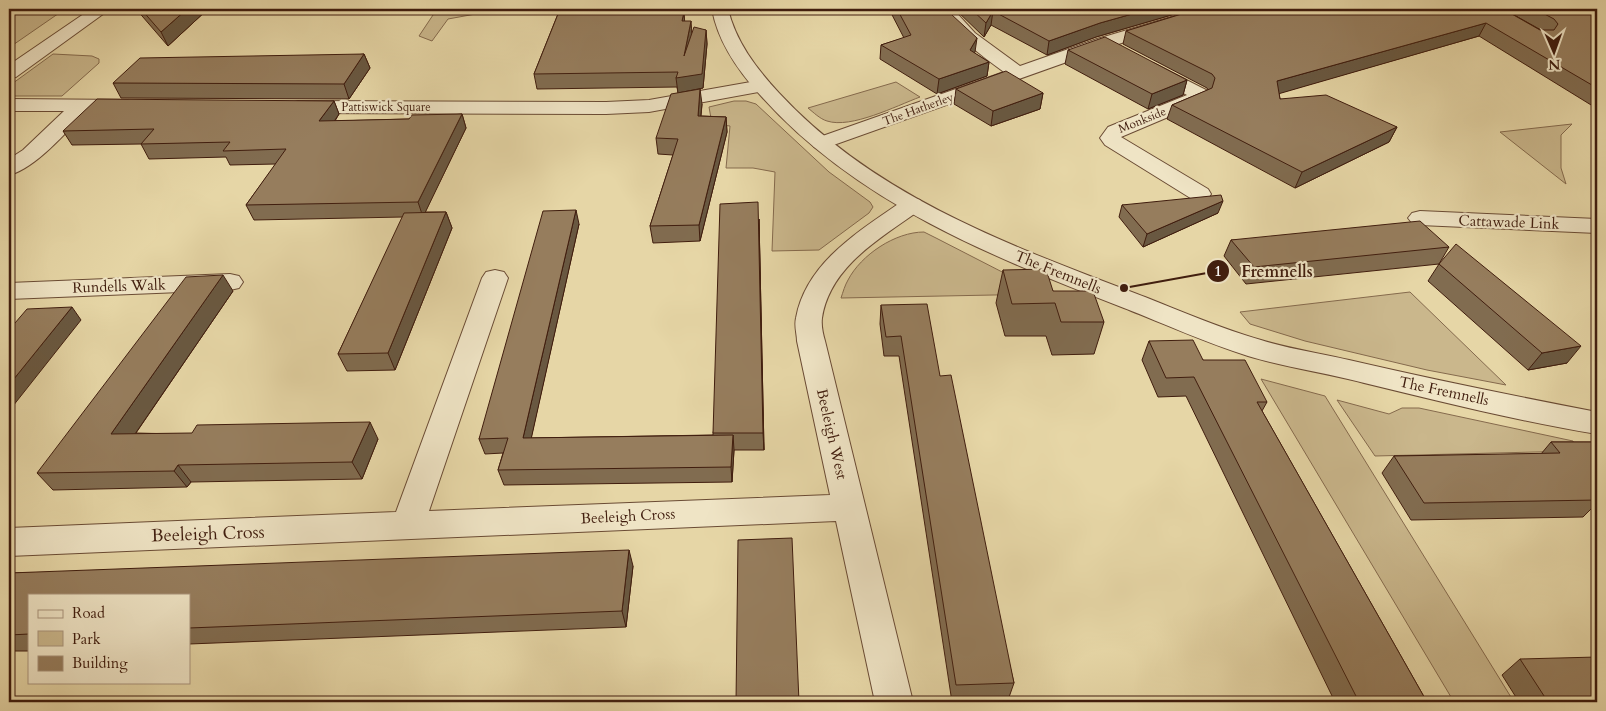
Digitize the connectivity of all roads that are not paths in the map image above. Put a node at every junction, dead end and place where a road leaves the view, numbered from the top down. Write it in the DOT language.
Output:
graph roads {
  1 [pos="102,9"];
  2 [pos="720,9"];
  3 [pos="945,9"];
  4 [pos="1214,9"];
  5 [pos="1103,43"];
  6 [pos="9,73"];
  7 [pos="1018,73"];
  8 [pos="762,86"];
  9 [pos="9,105"];
  10 [pos="81,106"];
  11 [pos="140,106"];
  12 [pos="278,107"];
  13 [pos="820,143"];
  14 [pos="9,168"];
  15 [pos="1200,194"];
  16 [pos="912,205"];
  17 [pos="1420,218"];
  18 [pos="1597,226"];
  19 [pos="495,278"];
  20 [pos="230,282"];
  21 [pos="9,291"];
  22 [pos="1597,423"];
  23 [pos="850,506"];
  24 [pos="407,526"];
  25 [pos="9,542"];
  26 [pos="894,702"];
  1 -- 6 [label="street"];
  2 -- 8 [label="street, The Fremnells"];
  3 -- 7 [label="street"];
  4 -- 5 [label="street, The Hatherley"];
  5 -- 7 [label="street, The Hatherley"];
  5 -- 15 [label="street, Monkside"];
  7 -- 13 [label="street, The Hatherley"];
  8 -- 12 [label="street, Pattiswick Square"];
  8 -- 13 [label="street, The Fremnells"];
  9 -- 10 [label="street"];
  10 -- 11 [label="street"];
  10 -- 14 [label="street"];
  13 -- 16 [label="street, The Fremnells"];
  16 -- 22 [label="street, The Fremnells"];
  16 -- 23 [label="street, Beeleigh West"];
  17 -- 18 [label="street, Cattawade Link"];
  19 -- 24 [label="street"];
  20 -- 21 [label="street, Rundells Walk"];
  23 -- 24 [label="street, Beeleigh Cross"];
  23 -- 26 [label="street, Beeleigh West"];
  24 -- 25 [label="street, Beeleigh Cross"];
}
